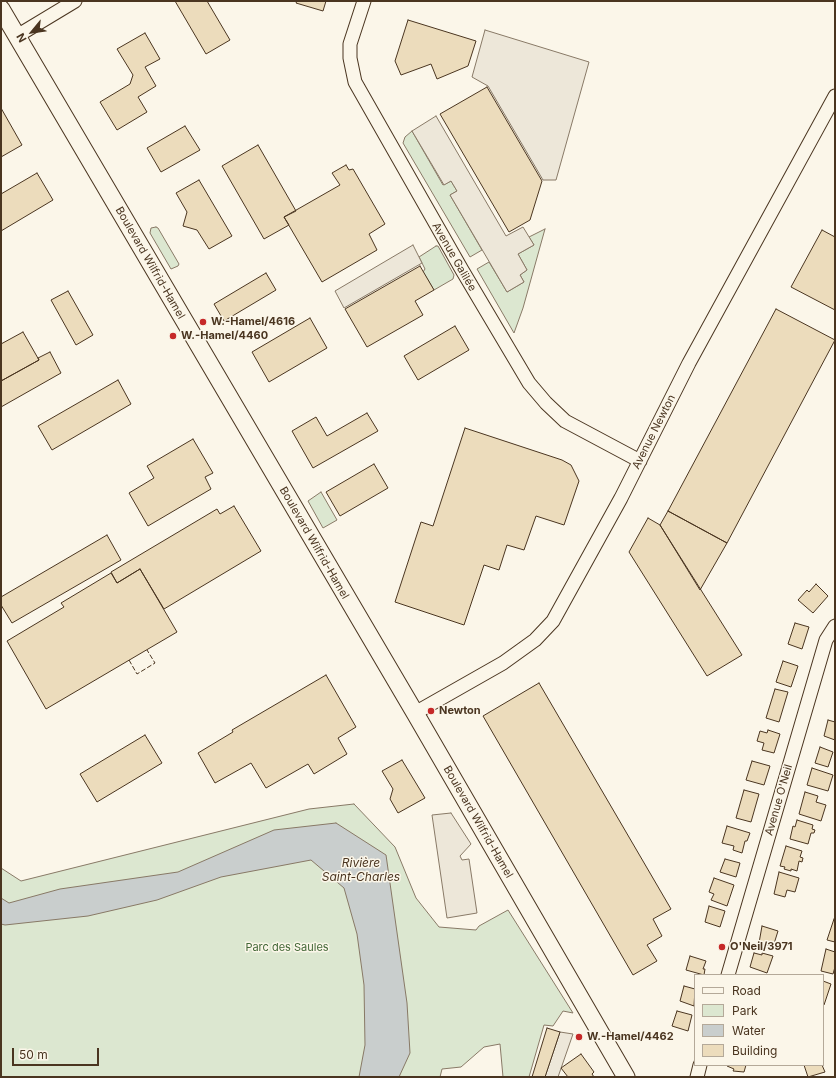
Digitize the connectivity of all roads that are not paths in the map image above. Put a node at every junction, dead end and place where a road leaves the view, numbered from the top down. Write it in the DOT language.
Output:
graph roads {
  1 [pos="75,1"];
  2 [pos="364,1"];
  3 [pos="1,9"];
  4 [pos="17,36"];
  5 [pos="835,96"];
  6 [pos="640,461"];
  7 [pos="835,626"];
  8 [pos="415,713"];
  9 [pos="728,974"];
  10 [pos="700,1066"];
  11 [pos="626,1077"];
  12 [pos="696,1077"];
  1 -- 4 [label="street"];
  2 -- 6 [label="street, Avenue Galilée"];
  3 -- 4 [label="main road, Boulevard Wilfrid-Hamel"];
  4 -- 8 [label="main road, Boulevard Wilfrid-Hamel"];
  5 -- 6 [label="street, Avenue Newton"];
  6 -- 8 [label="street, Avenue Newton"];
  7 -- 9 [label="street, Avenue O'Neil"];
  8 -- 11 [label="main road, Boulevard Wilfrid-Hamel"];
  10 -- 12 [label="street"];
}
